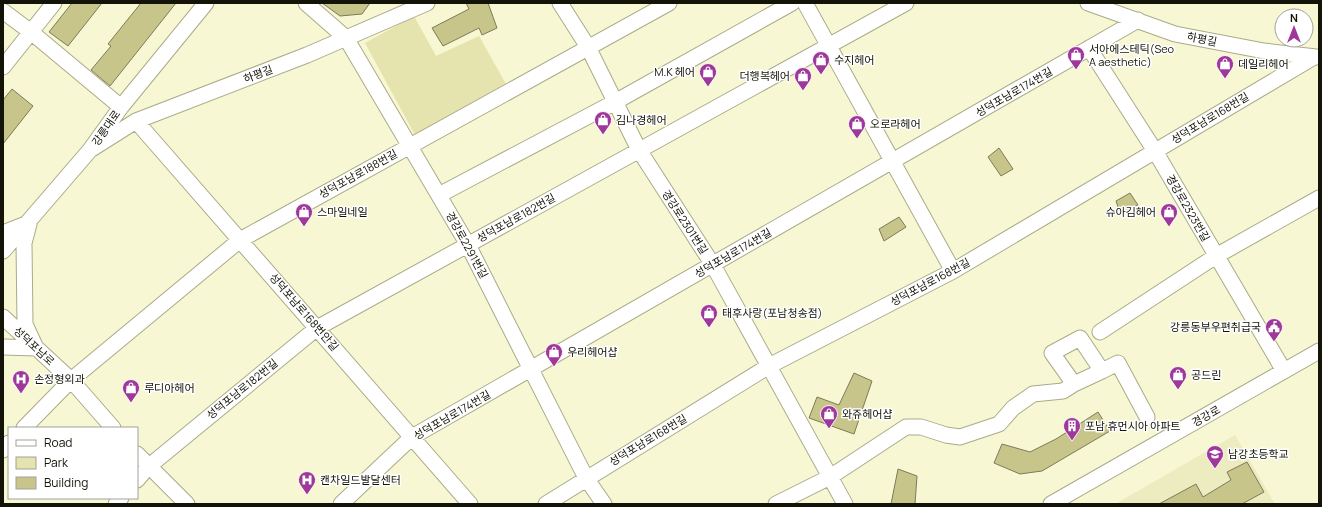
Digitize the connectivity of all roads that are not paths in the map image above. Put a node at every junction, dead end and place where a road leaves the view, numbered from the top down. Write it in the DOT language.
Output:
graph roads {
  1 [pos="54,3"];
  2 [pos="206,3"];
  3 [pos="306,3"];
  4 [pos="427,3"];
  5 [pos="560,3"];
  6 [pos="669,3"];
  7 [pos="792,3"];
  8 [pos="805,3"];
  9 [pos="906,3"];
  10 [pos="1088,3"];
  11 [pos="3,11"];
  12 [pos="1138,20"];
  13 [pos="31,32"];
  14 [pos="346,38"];
  15 [pos="830,45"];
  16 [pos="588,48"];
  17 [pos="1089,48"];
  18 [pos="1317,56"];
  19 [pos="3,67"];
  20 [pos="615,102"];
  21 [pos="121,107"];
  22 [pos="136,121"];
  23 [pos="410,146"];
  24 [pos="90,150"];
  25 [pos="639,150"];
  26 [pos="1155,151"];
  27 [pos="892,162"];
  28 [pos="439,195"];
  29 [pos="1319,198"];
  30 [pos="29,223"];
  31 [pos="3,233"];
  32 [pos="240,240"];
  33 [pos="468,245"];
  34 [pos="3,251"];
  35 [pos="1216,256"];
  36 [pos="713,265"];
  37 [pos="953,271"];
  38 [pos="3,317"];
  39 [pos="317,328"];
  40 [pos="1100,332"];
  41 [pos="3,347"];
  42 [pos="36,348"];
  43 [pos="1319,351"];
  44 [pos="769,366"];
  45 [pos="530,370"];
  46 [pos="1102,371"];
  47 [pos="1284,371"];
  48 [pos="71,380"];
  49 [pos="1074,384"];
  50 [pos="1147,417"];
  51 [pos="25,427"];
  52 [pos="112,427"];
  53 [pos="412,437"];
  54 [pos="138,455"];
  55 [pos="148,467"];
  56 [pos="830,477"];
  57 [pos="586,478"];
  58 [pos="138,479"];
  59 [pos="187,504"];
  60 [pos="341,504"];
  61 [pos="470,504"];
  62 [pos="546,504"];
  63 [pos="604,504"];
  64 [pos="776,504"];
  65 [pos="845,504"];
  66 [pos="1051,504"];
  1 -- 13 [label="street"];
  2 -- 21 [label="street, 강릉대로"];
  3 -- 14 [label="street, 경강로2291번길"];
  4 -- 14 [label="street, 하평길"];
  5 -- 16 [label="street, 경강로2301번길"];
  6 -- 16 [label="street, 성덕포남로188번길"];
  7 -- 20 [label="street"];
  8 -- 15 [label="street"];
  9 -- 15 [label="street, 성덕포남로182번길"];
  10 -- 12 [label="street, 하평길"];
  11 -- 13 [label="street"];
  12 -- 17 [label="street, 성덕포남로174번길"];
  12 -- 18 [label="street, 하평길"];
  13 -- 19 [label="street"];
  13 -- 21 [label="street"];
  14 -- 22 [label="street, 하평길"];
  14 -- 23 [label="street, 경강로2291번길"];
  15 -- 25 [label="street, 성덕포남로182번길"];
  15 -- 27 [label="street"];
  16 -- 20 [label="street, 경강로2301번길"];
  16 -- 23 [label="street, 성덕포남로188번길"];
  17 -- 26 [label="street, 경강로2323번길"];
  17 -- 27 [label="street, 성덕포남로174번길"];
  18 -- 26 [label="street, 성덕포남로168번길"];
  20 -- 25 [label="street, 경강로2301번길"];
  20 -- 28 [label="street"];
  21 -- 24 [label="street, 강릉대로"];
  22 -- 24 [label="street, 하평길"];
  22 -- 32 [label="street, 성덕포남로168번안길"];
  23 -- 28 [label="street, 경강로2291번길"];
  23 -- 32 [label="street, 성덕포남로188번길"];
  24 -- 30 [label="street, 강릉대로"];
  25 -- 33 [label="street, 성덕포남로182번길"];
  25 -- 36 [label="street, 경강로2301번길"];
  26 -- 35 [label="street, 경강로2323번길"];
  26 -- 37 [label="street, 성덕포남로168번길"];
  27 -- 36 [label="street, 성덕포남로174번길"];
  27 -- 37 [label="street"];
  28 -- 33 [label="street, 경강로2291번길"];
  29 -- 35 [label="street"];
  30 -- 31 [label="street"];
  30 -- 34 [label="street, 강릉대로"];
  30 -- 42 [label="street"];
  32 -- 39 [label="street, 성덕포남로168번안길"];
  32 -- 48 [label="street, 성덕포남로188번길"];
  33 -- 39 [label="street, 성덕포남로182번길"];
  33 -- 45 [label="street, 경강로2291번길"];
  35 -- 40 [label="street"];
  35 -- 47 [label="street, 경강로2323번길"];
  36 -- 44 [label="street, 경강로2301번길"];
  36 -- 45 [label="street, 성덕포남로174번길"];
  37 -- 44 [label="street, 성덕포남로168번길"];
  38 -- 42 [label="street, 성덕포남로"];
  39 -- 53 [label="street, 성덕포남로168번안길"];
  39 -- 55 [label="street, 성덕포남로182번길"];
  41 -- 42 [label="street"];
  42 -- 48 [label="street, 성덕포남로"];
  43 -- 47 [label="street, 경강로"];
  44 -- 56 [label="street, 경강로2301번길"];
  44 -- 57 [label="street, 성덕포남로168번길"];
  45 -- 53 [label="street, 성덕포남로174번길"];
  45 -- 57 [label="street, 경강로2291번길"];
  46 -- 49 [label="street"];
  46 -- 49 [label="street"];
  46 -- 50 [label="street"];
  47 -- 66 [label="street, 경강로"];
  48 -- 51 [label="street, 성덕포남로188번길"];
  48 -- 52 [label="street, 성덕포남로"];
  49 -- 56 [label="street"];
  53 -- 60 [label="street, 성덕포남로174번길"];
  53 -- 61 [label="street, 성덕포남로168번안길"];
  54 -- 55 [label="street"];
  55 -- 58 [label="street, 성덕포남로182번길"];
  55 -- 59 [label="street"];
  56 -- 64 [label="street"];
  56 -- 65 [label="street, 경강로2301번길"];
  57 -- 62 [label="street, 성덕포남로168번길"];
  57 -- 63 [label="street, 경강로2291번길"];
}
